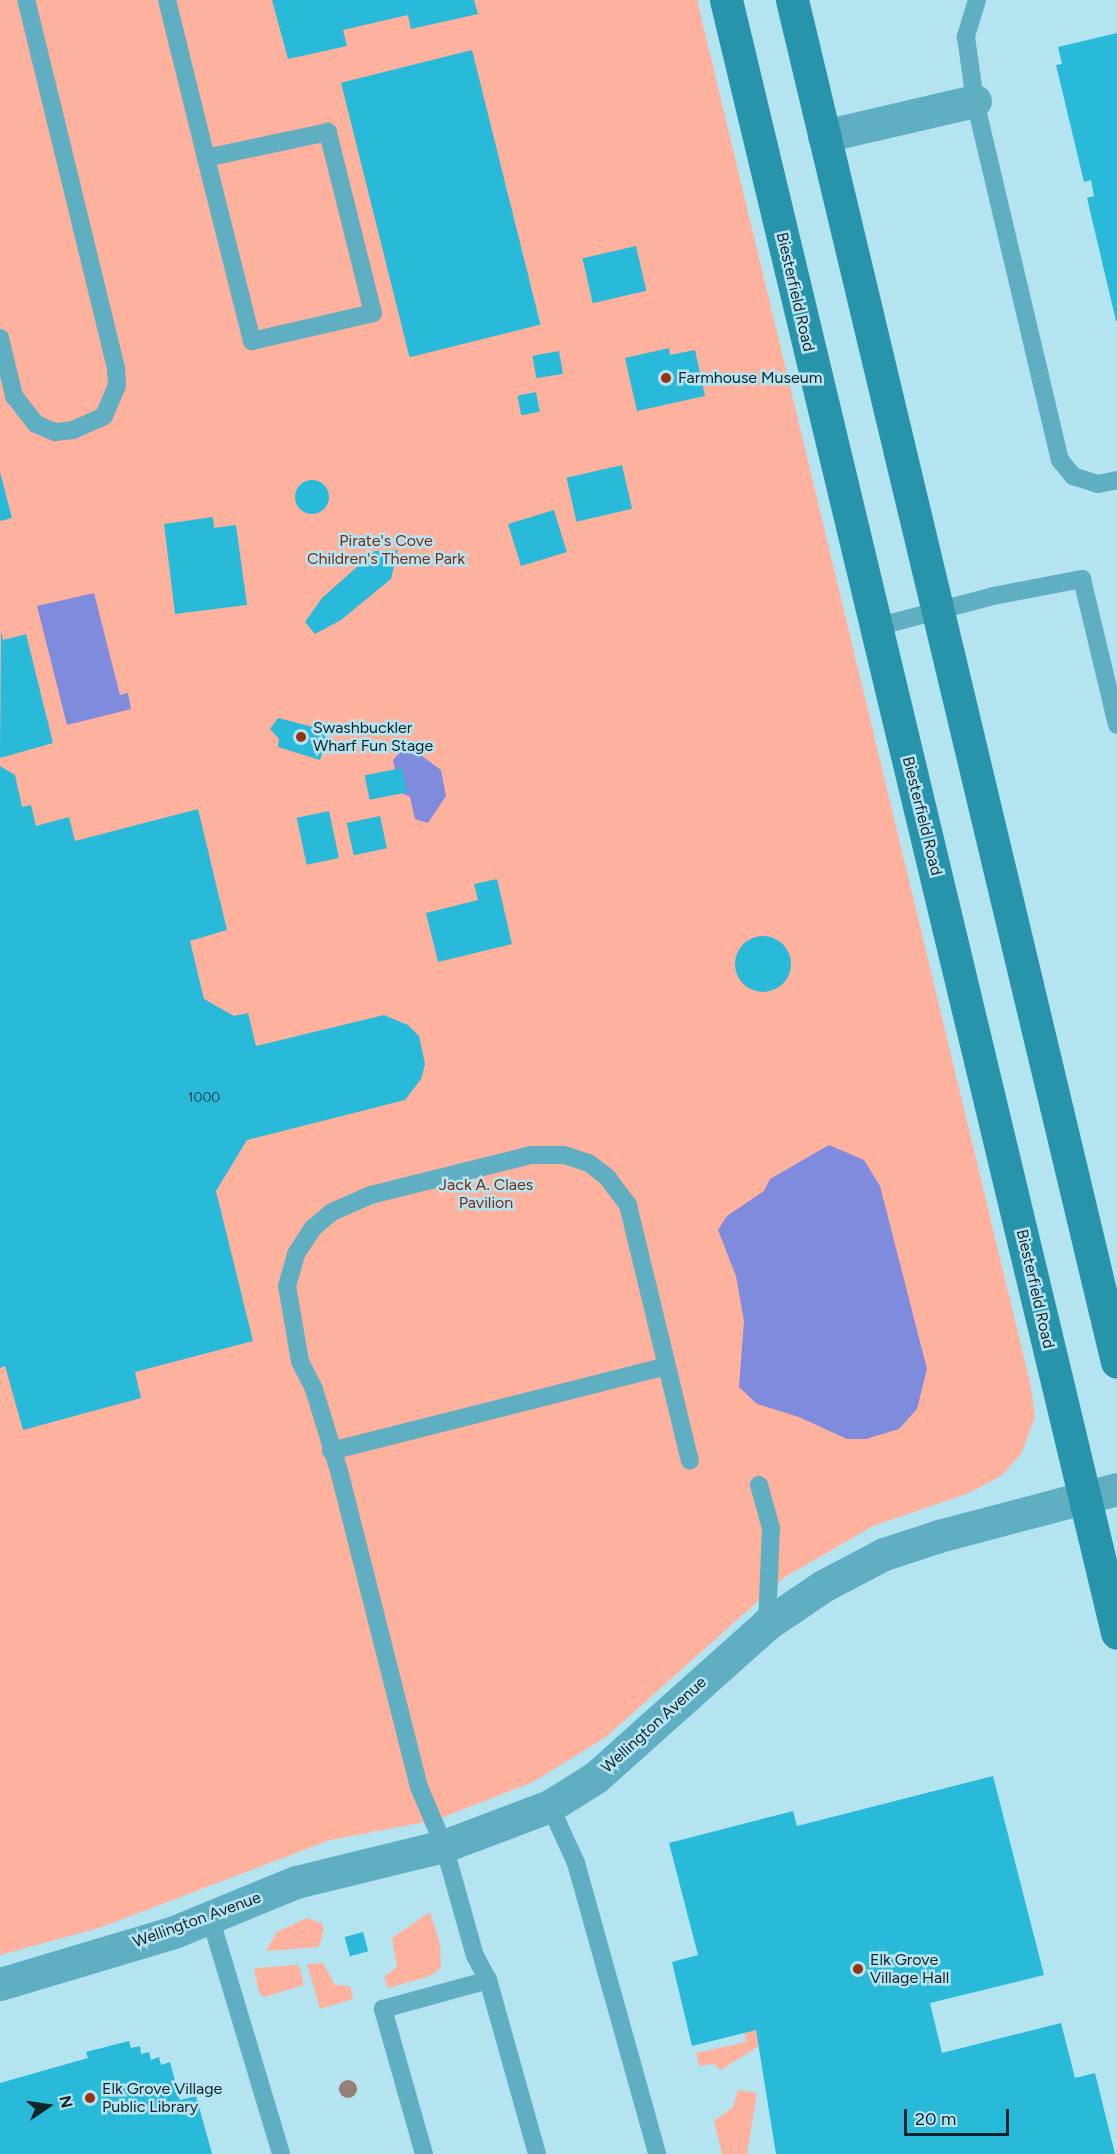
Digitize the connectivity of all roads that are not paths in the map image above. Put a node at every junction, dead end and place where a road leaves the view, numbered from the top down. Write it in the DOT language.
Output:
graph roads {
  1 [pos="26,0"];
  2 [pos="167,0"];
  3 [pos="726,0"];
  4 [pos="792,0"];
  5 [pos="977,0"];
  6 [pos="975,102"];
  7 [pos="824,136"];
  8 [pos="206,158"];
  9 [pos="0,338"];
  10 [pos="1117,480"];
  11 [pos="939,611"];
  12 [pos="876,627"];
  13 [pos="1117,726"];
  14 [pos="1117,1362"];
  15 [pos="666,1366"];
  16 [pos="331,1451"];
  17 [pos="690,1461"];
  18 [pos="759,1485"];
  19 [pos="1117,1489"];
  20 [pos="1083,1498"];
  21 [pos="768,1624"];
  22 [pos="1117,1633"];
  23 [pos="550,1806"];
  24 [pos="444,1845"];
  25 [pos="210,1917"];
  26 [pos="488,1980"];
  27 [pos="0,1984"];
  28 [pos="281,2154"];
  29 [pos="424,2154"];
  30 [pos="537,2154"];
  31 [pos="657,2154"];
  1 -- 9 [label="lane"];
  2 -- 8 [label="lane"];
  3 -- 12 [label="main road, Biesterfield Road"];
  4 -- 7 [label="main road"];
  5 -- 6 [label="lane"];
  6 -- 7 [label="street"];
  6 -- 10 [label="lane"];
  7 -- 11 [label="main road"];
  8 -- 8 [label="lane"];
  11 -- 12 [label="lane"];
  11 -- 13 [label="lane"];
  11 -- 14 [label="main road"];
  12 -- 20 [label="main road, Biesterfield Road"];
  15 -- 16 [label="lane"];
  15 -- 16 [label="lane"];
  15 -- 17 [label="lane"];
  16 -- 24 [label="lane"];
  18 -- 21 [label="lane"];
  19 -- 20 [label="street, Wellington Avenue"];
  20 -- 21 [label="street, Wellington Avenue"];
  20 -- 22 [label="main road, Biesterfield Road"];
  21 -- 23 [label="street, Wellington Avenue"];
  23 -- 24 [label="street, Wellington Avenue"];
  23 -- 31 [label="lane"];
  24 -- 25 [label="street, Wellington Avenue"];
  24 -- 26 [label="lane"];
  25 -- 27 [label="street, Wellington Avenue"];
  25 -- 28 [label="lane"];
  26 -- 29 [label="lane"];
  26 -- 30 [label="lane"];
}
